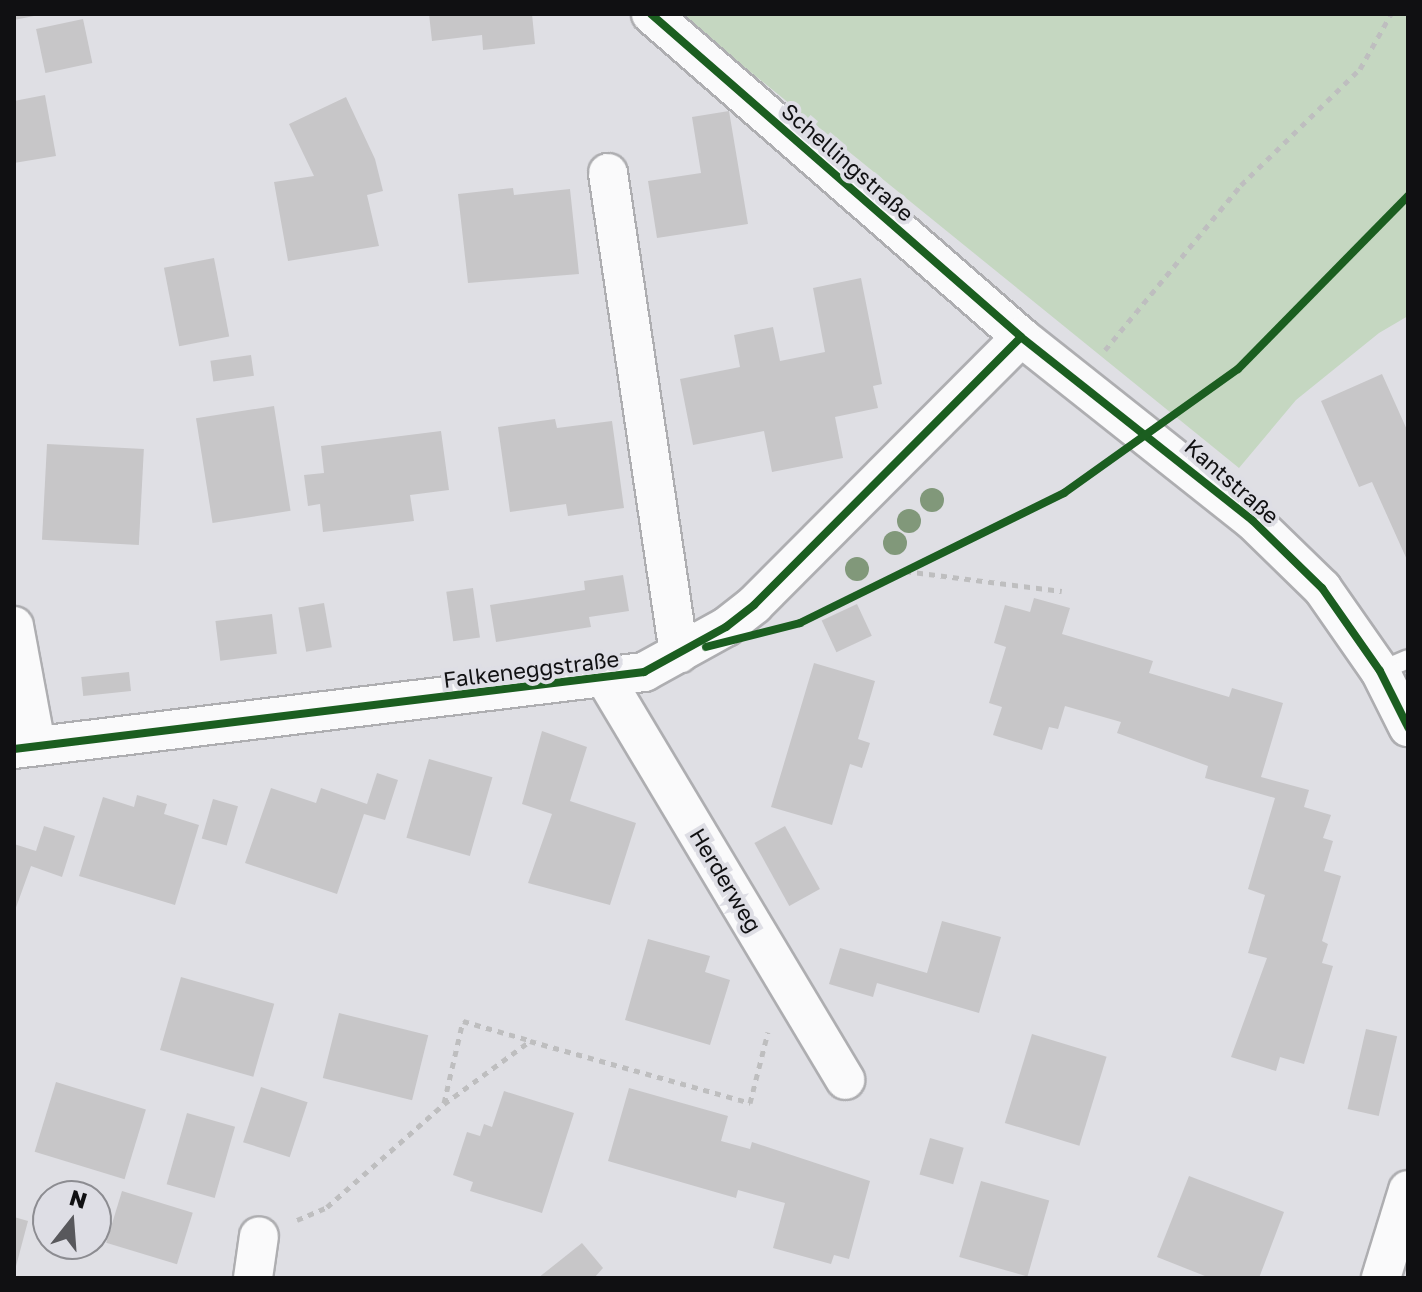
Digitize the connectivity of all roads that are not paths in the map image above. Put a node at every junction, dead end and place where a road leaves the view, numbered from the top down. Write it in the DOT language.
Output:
graph roads {
  1 [pos="651,14"];
  2 [pos="608,173"];
  3 [pos="1021,337"];
  4 [pos="14,626"];
  5 [pos="679,654"];
  6 [pos="1394,665"];
  7 [pos="606,680"];
  8 [pos="1408,727"];
  9 [pos="25,747"];
  10 [pos="845,1080"];
  11 [pos="1408,1190"];
  12 [pos="259,1236"];
  13 [pos="1384,1276"];
  14 [pos="253,1278"];
  1 -- 3 [label="street, Schellingstraße"];
  2 -- 5 [label="street"];
  3 -- 5 [label="street, Falkeneggstraße"];
  3 -- 6 [label="street, Kantstraße"];
  4 -- 9 [label="street"];
  5 -- 7 [label="street, Falkeneggstraße"];
  6 -- 8 [label="street, Kantstraße"];
  7 -- 9 [label="street, Falkeneggstraße"];
  7 -- 10 [label="street, Herderweg"];
  11 -- 13 [label="street"];
  12 -- 14 [label="street"];
}
